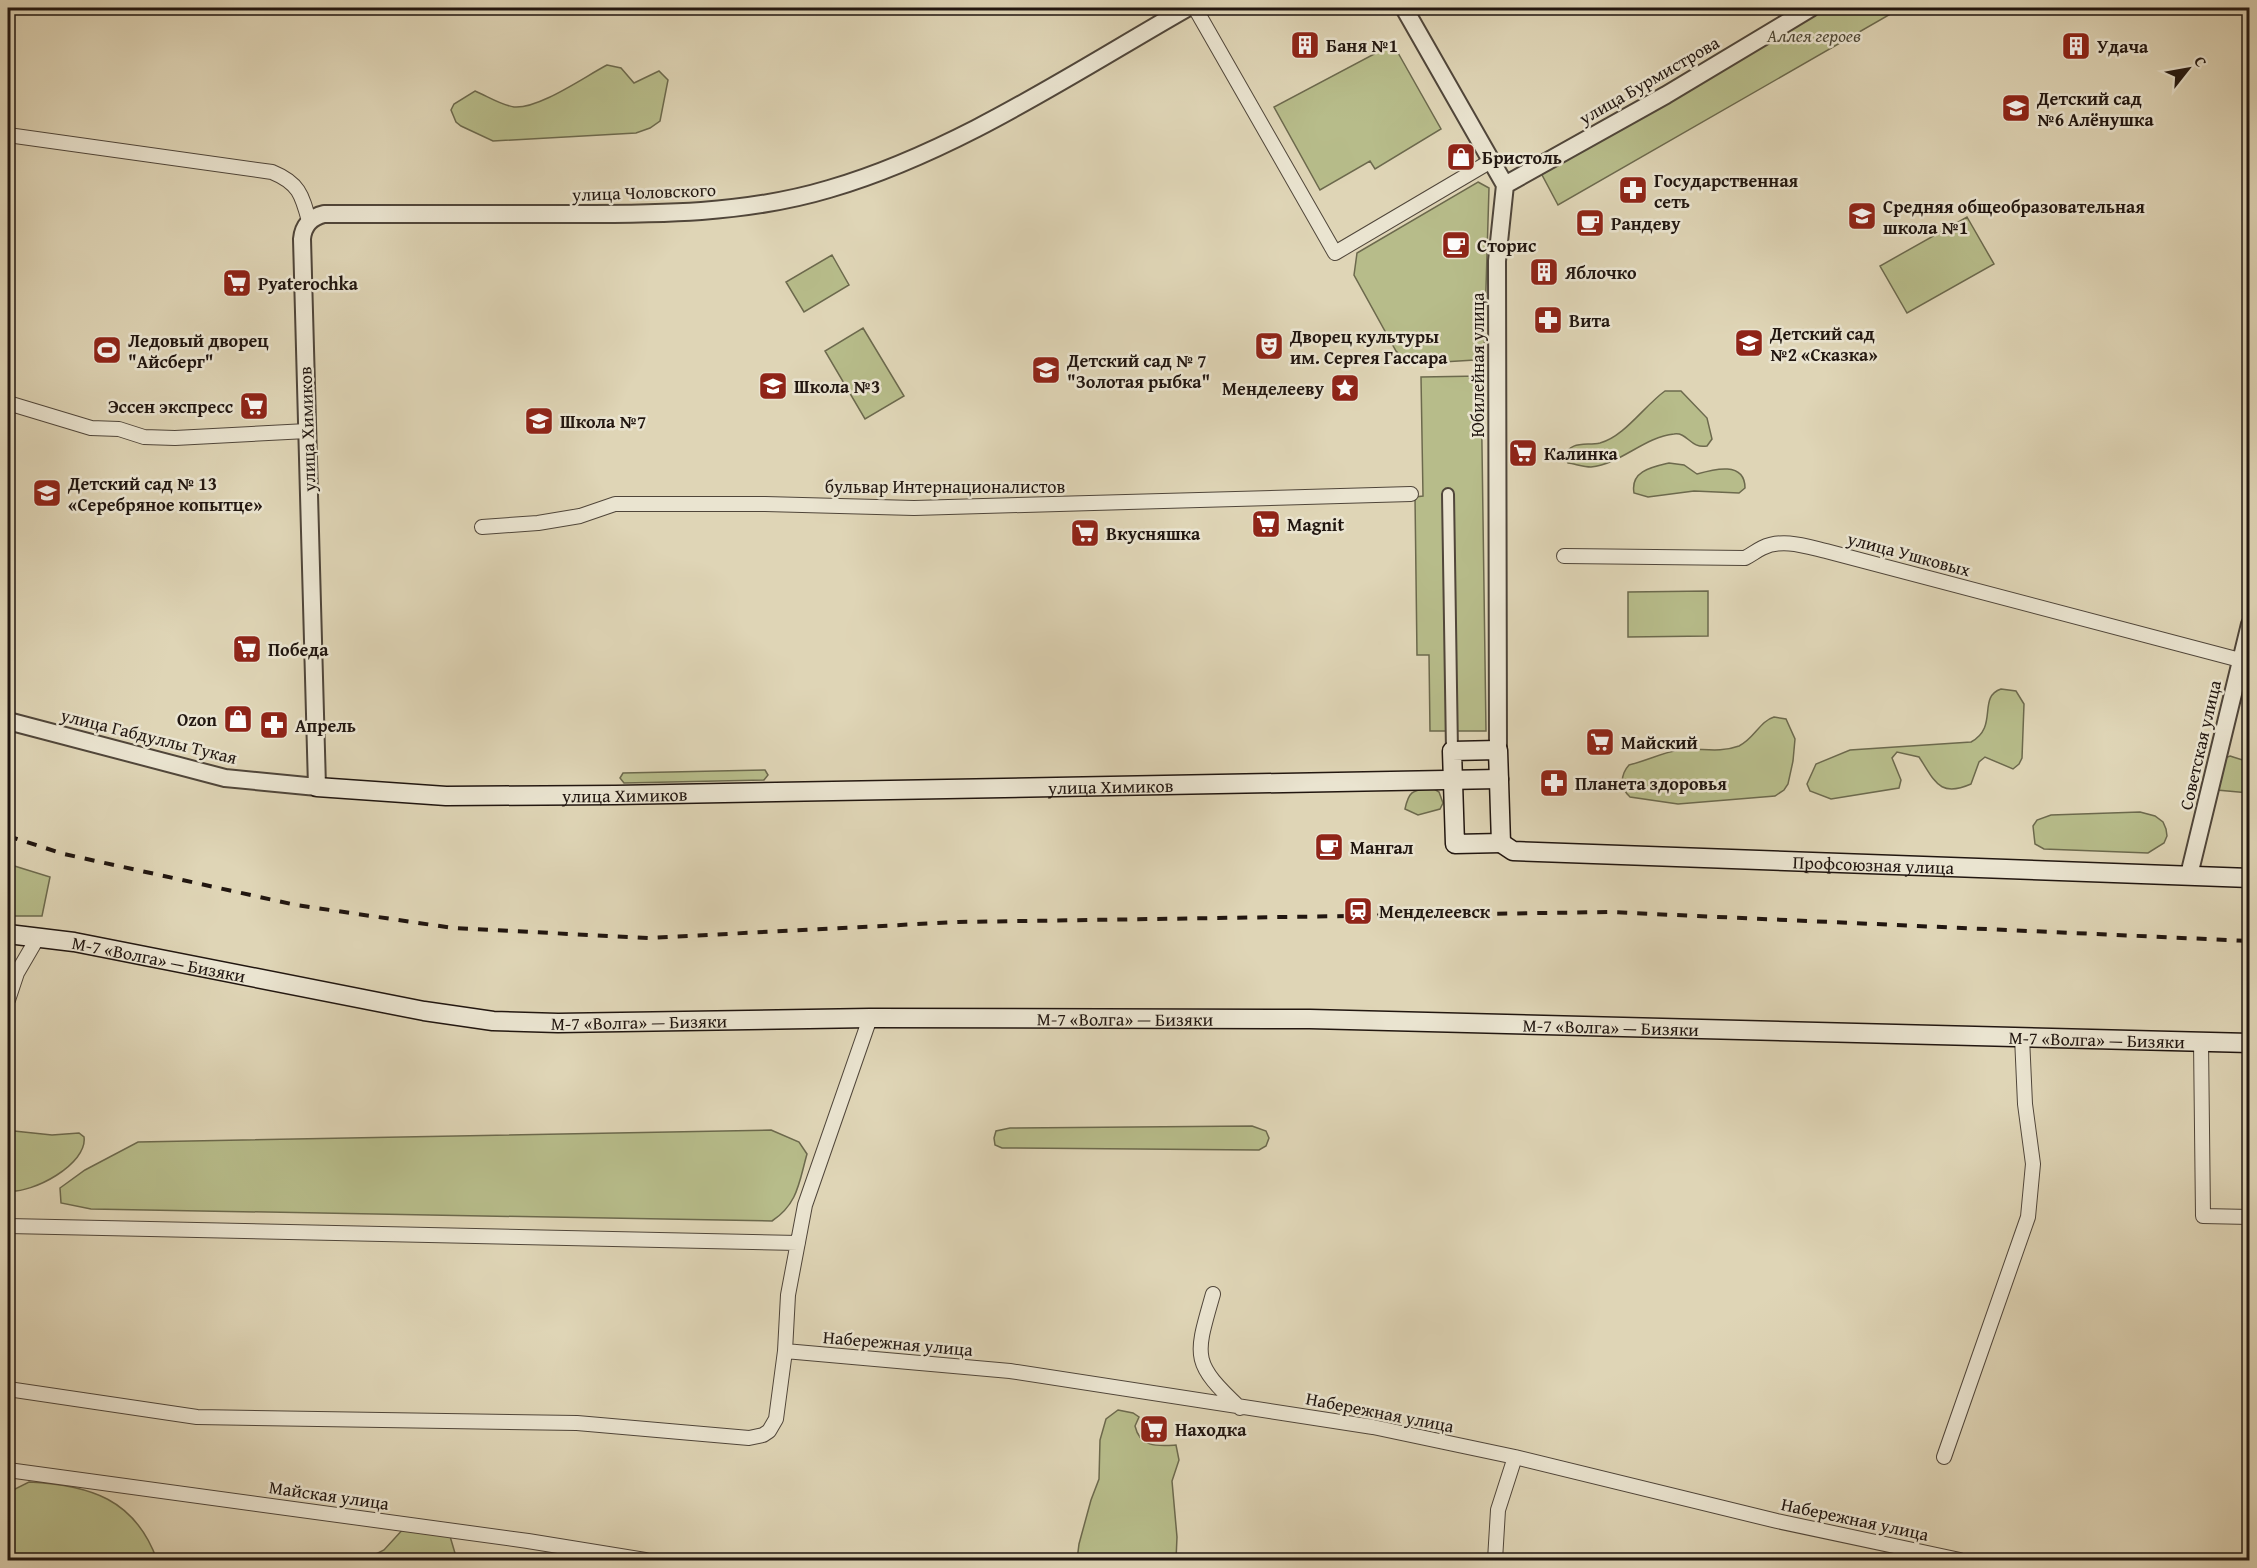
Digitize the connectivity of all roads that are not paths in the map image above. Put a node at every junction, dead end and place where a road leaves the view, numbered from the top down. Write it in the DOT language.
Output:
graph roads {
  1 [pos="1187,8"];
  2 [pos="1195,8"];
  3 [pos="1404,8"];
  4 [pos="1811,8"];
  5 [pos="8,135"];
  6 [pos="1491,161"];
  7 [pos="1505,185"];
  8 [pos="309,221"];
  9 [pos="8,403"];
  10 [pos="308,431"];
  11 [pos="1410,494"];
  12 [pos="1448,494"];
  13 [pos="482,527"];
  14 [pos="1564,556"];
  15 [pos="2250,624"];
  16 [pos="2243,667"];
  17 [pos="8,721"];
  18 [pos="1498,750"];
  19 [pos="1452,751"];
  20 [pos="1454,779"];
  21 [pos="1499,779"];
  22 [pos="317,787"];
  23 [pos="1501,843"];
  24 [pos="2189,875"];
  25 [pos="2250,878"];
  26 [pos="8,934"];
  27 [pos="38,937"];
  28 [pos="8,1000"];
  29 [pos="870,1018"];
  30 [pos="2022,1037"];
  31 [pos="2201,1041"];
  32 [pos="2250,1042"];
  33 [pos="2250,1217"];
  34 [pos="8,1226"];
  35 [pos="798,1243"];
  36 [pos="1213,1294"];
  37 [pos="785,1351"];
  38 [pos="8,1389"];
  39 [pos="1240,1408"];
  40 [pos="1515,1457"];
  41 [pos="1944,1457"];
  42 [pos="8,1470"];
  43 [pos="645,1560"];
  44 [pos="1495,1560"];
  45 [pos="1960,1560"];
  1 -- 8 [label="street, улица Чоловского"];
  2 -- 6 [label="street"];
  3 -- 6 [label="street"];
  4 -- 7 [label="street, улица Бурмистрова"];
  5 -- 8 [label="street"];
  6 -- 7 [label="street"];
  7 -- 18 [label="street, Юбилейная улица"];
  8 -- 10 [label="street, улица Химиков"];
  9 -- 10 [label="street"];
  10 -- 22 [label="street, улица Химиков"];
  11 -- 13 [label="street, бульвар Интернационалистов"];
  12 -- 19 [label="street"];
  14 -- 16 [label="street, улица Ушковых"];
  15 -- 16 [label="street, Советская улица"];
  16 -- 24 [label="street, Советская улица"];
  17 -- 22 [label="street, улица Габдуллы Тукая"];
  18 -- 19 [label="main road"];
  18 -- 21 [label="main road"];
  19 -- 20 [label="main road"];
  20 -- 21 [label="main road, улица Химиков"];
  20 -- 22 [label="main road, улица Химиков"];
  20 -- 23 [label="main road"];
  21 -- 23 [label="main road"];
  23 -- 24 [label="main road, Профсоюзная улица"];
  24 -- 25 [label="main road, Профсоюзная улица"];
  26 -- 27 [label="main road, М-7 «Волга» — Бизяки"];
  27 -- 28 [label="street"];
  27 -- 29 [label="main road, М-7 «Волга» — Бизяки"];
  29 -- 30 [label="main road, М-7 «Волга» — Бизяки"];
  29 -- 35 [label="street"];
  30 -- 31 [label="main road, М-7 «Волга» — Бизяки"];
  30 -- 41 [label="street"];
  31 -- 32 [label="main road, М-7 «Волга» — Бизяки"];
  31 -- 33 [label="street"];
  34 -- 35 [label="street"];
  35 -- 37 [label="street"];
  36 -- 39 [label="street"];
  37 -- 38 [label="street"];
  37 -- 39 [label="street, Набережная улица"];
  39 -- 40 [label="street, Набережная улица"];
  40 -- 44 [label="street"];
  40 -- 45 [label="street, Набережная улица"];
  42 -- 43 [label="street, Майская улица"];
}
